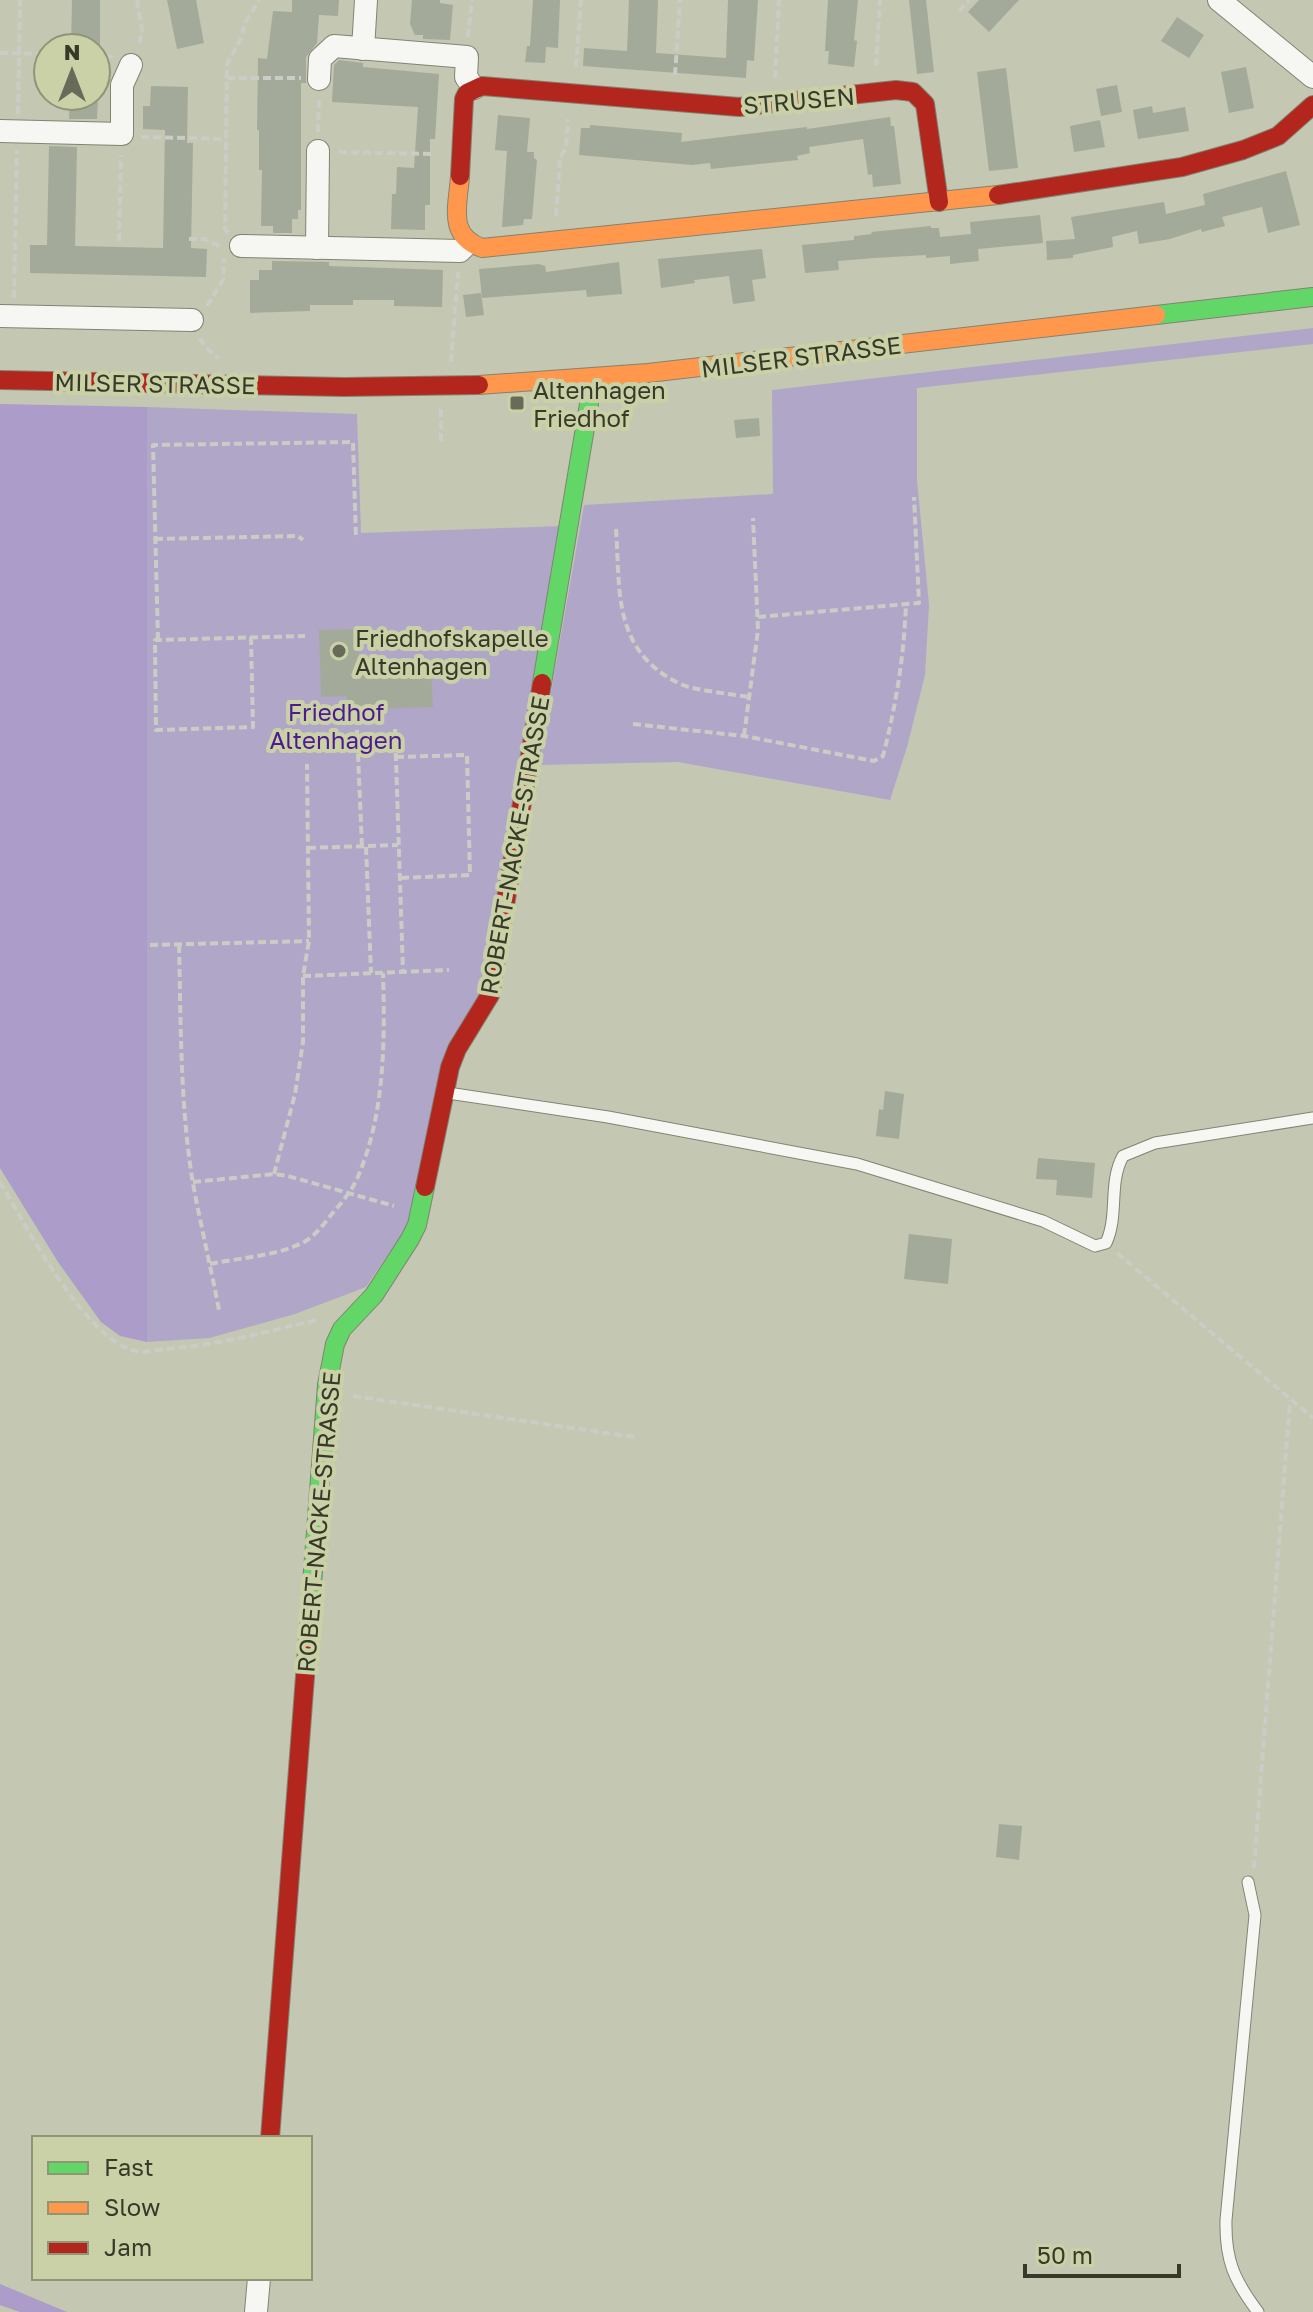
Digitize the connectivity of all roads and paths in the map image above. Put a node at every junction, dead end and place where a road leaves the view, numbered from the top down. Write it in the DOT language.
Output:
graph roads {
  1 [pos="20,0"];
  2 [pos="259,0"];
  3 [pos="366,0"];
  4 [pos="472,0"];
  5 [pos="581,0"];
  6 [pos="680,0"];
  7 [pos="779,0"];
  8 [pos="880,0"];
  9 [pos="969,0"];
  10 [pos="1219,0"];
  11 [pos="959,11"];
  12 [pos="363,49"];
  13 [pos="0,53"];
  14 [pos="19,53"];
  15 [pos="32,53"];
  16 [pos="467,57"];
  17 [pos="131,65"];
  18 [pos="1313,77"];
  19 [pos="227,78"];
  20 [pos="319,79"];
  21 [pos="474,88"];
  22 [pos="572,93"];
  23 [pos="874,93"];
  24 [pos="673,102"];
  25 [pos="774,104"];
  26 [pos="1313,105"];
  27 [pos="9,131"];
  28 [pos="122,134"];
  29 [pos="226,139"];
  30 [pos="318,151"];
  31 [pos="459,154"];
  32 [pos="939,202"];
  33 [pos="189,239"];
  34 [pos="119,241"];
  35 [pos="555,242"];
  36 [pos="241,246"];
  37 [pos="464,247"];
  38 [pos="317,248"];
  39 [pos="1313,297"];
  40 [pos="7,316"];
  41 [pos="192,320"];
  42 [pos="451,361"];
  43 [pos="589,378"];
  44 [pos="0,380"];
  45 [pos="441,407"];
  46 [pos="441,442"];
  47 [pos="914,497"];
  48 [pos="753,518"];
  49 [pos="616,529"];
  50 [pos="155,539"];
  51 [pos="356,539"];
  52 [pos="303,540"];
  53 [pos="906,604"];
  54 [pos="758,617"];
  55 [pos="305,636"];
  56 [pos="251,637"];
  57 [pos="158,640"];
  58 [pos="749,697"];
  59 [pos="633,724"];
  60 [pos="395,729"];
  61 [pos="357,730"];
  62 [pos="744,736"];
  63 [pos="396,757"];
  64 [pos="307,764"];
  65 [pos="399,845"];
  66 [pos="364,847"];
  67 [pos="308,848"];
  68 [pos="400,878"];
  69 [pos="309,941"];
  70 [pos="150,945"];
  71 [pos="179,945"];
  72 [pos="449,970"];
  73 [pos="403,972"];
  74 [pos="371,973"];
  75 [pos="383,973"];
  76 [pos="303,976"];
  77 [pos="444,1092"];
  78 [pos="1313,1118"];
  79 [pos="274,1174"];
  80 [pos="0,1182"];
  81 [pos="193,1182"];
  82 [pos="349,1194"];
  83 [pos="419,1213"];
  84 [pos="1106,1243"];
  85 [pos="210,1264"];
  86 [pos="219,1310"];
  87 [pos="342,1329"];
  88 [pos="327,1392"];
  89 [pos="1290,1400"];
  90 [pos="1313,1418"];
  91 [pos="634,1437"];
  92 [pos="1248,1882"];
  93 [pos="270,2136"];
  94 [pos="259,2280"];
  95 [pos="256,2312"];
  96 [pos="1258,2312"];
  1 -- 14 [label="path"];
  2 -- 19 [label="path"];
  3 -- 12 [label="street"];
  4 -- 16 [label="path"];
  5 -- 22 [label="path"];
  6 -- 24 [label="path"];
  7 -- 25 [label="path"];
  8 -- 23 [label="path"];
  9 -- 11 [label="path"];
  10 -- 18 [label="street"];
  12 -- 16 [label="street"];
  12 -- 20 [label="street"];
  13 -- 14 [label="path"];
  14 -- 15 [label="path"];
  14 -- 27 [label="path"];
  16 -- 21 [label="street"];
  17 -- 28 [label="street"];
  19 -- 20 [label="path"];
  19 -- 29 [label="path"];
  20 -- 30 [label="path"];
  21 -- 22 [label="street, STRUSEN"];
  21 -- 31 [label="street"];
  22 -- 24 [label="street, STRUSEN"];
  22 -- 35 [label="path"];
  23 -- 25 [label="street, STRUSEN"];
  23 -- 32 [label="street, STRUSEN"];
  24 -- 25 [label="street, STRUSEN"];
  26 -- 32 [label="street"];
  27 -- 28 [label="street"];
  27 -- 40 [label="path"];
  28 -- 29 [label="path"];
  28 -- 34 [label="path"];
  29 -- 36 [label="path"];
  30 -- 31 [label="path"];
  30 -- 38 [label="street"];
  31 -- 37 [label="street"];
  32 -- 35 [label="street"];
  33 -- 41 [label="path"];
  35 -- 37 [label="street"];
  36 -- 38 [label="street"];
  37 -- 38 [label="street"];
  37 -- 42 [label="path"];
  39 -- 43 [label="street, MILSER STRASSE"];
  40 -- 41 [label="street"];
  43 -- 44 [label="street, MILSER STRASSE"];
  43 -- 77 [label="street, ROBERT-NACKE-STRASSE"];
  45 -- 46 [label="path"];
  47 -- 53 [label="path"];
  48 -- 54 [label="path"];
  49 -- 58 [label="path"];
  50 -- 51 [label="path"];
  50 -- 52 [label="path"];
  50 -- 57 [label="path"];
  53 -- 54 [label="path"];
  53 -- 62 [label="path"];
  54 -- 58 [label="path"];
  55 -- 56 [label="path"];
  56 -- 57 [label="path"];
  56 -- 57 [label="path"];
  58 -- 62 [label="path"];
  59 -- 62 [label="path"];
  60 -- 63 [label="path"];
  61 -- 66 [label="path"];
  63 -- 65 [label="path"];
  63 -- 68 [label="path"];
  64 -- 67 [label="path"];
  65 -- 66 [label="path"];
  65 -- 68 [label="path"];
  66 -- 67 [label="path"];
  66 -- 74 [label="path"];
  67 -- 69 [label="path"];
  68 -- 73 [label="path"];
  69 -- 71 [label="path"];
  69 -- 76 [label="path"];
  70 -- 71 [label="path"];
  71 -- 81 [label="path"];
  72 -- 73 [label="path"];
  73 -- 75 [label="path"];
  74 -- 75 [label="path"];
  74 -- 76 [label="path"];
  75 -- 82 [label="path"];
  76 -- 79 [label="path"];
  77 -- 83 [label="street, ROBERT-NACKE-STRASSE"];
  77 -- 84 [label="lane"];
  78 -- 84 [label="lane"];
  79 -- 81 [label="path"];
  79 -- 82 [label="path"];
  80 -- 87 [label="path"];
  81 -- 85 [label="path"];
  82 -- 83 [label="path"];
  82 -- 85 [label="path"];
  83 -- 87 [label="street, ROBERT-NACKE-STRASSE"];
  84 -- 89 [label="path"];
  85 -- 86 [label="path"];
  87 -- 88 [label="street, ROBERT-NACKE-STRASSE"];
  88 -- 91 [label="path"];
  88 -- 93 [label="street, ROBERT-NACKE-STRASSE"];
  89 -- 90 [label="path"];
  89 -- 92 [label="path"];
  92 -- 96 [label="lane"];
  94 -- 95 [label="street"];
}
